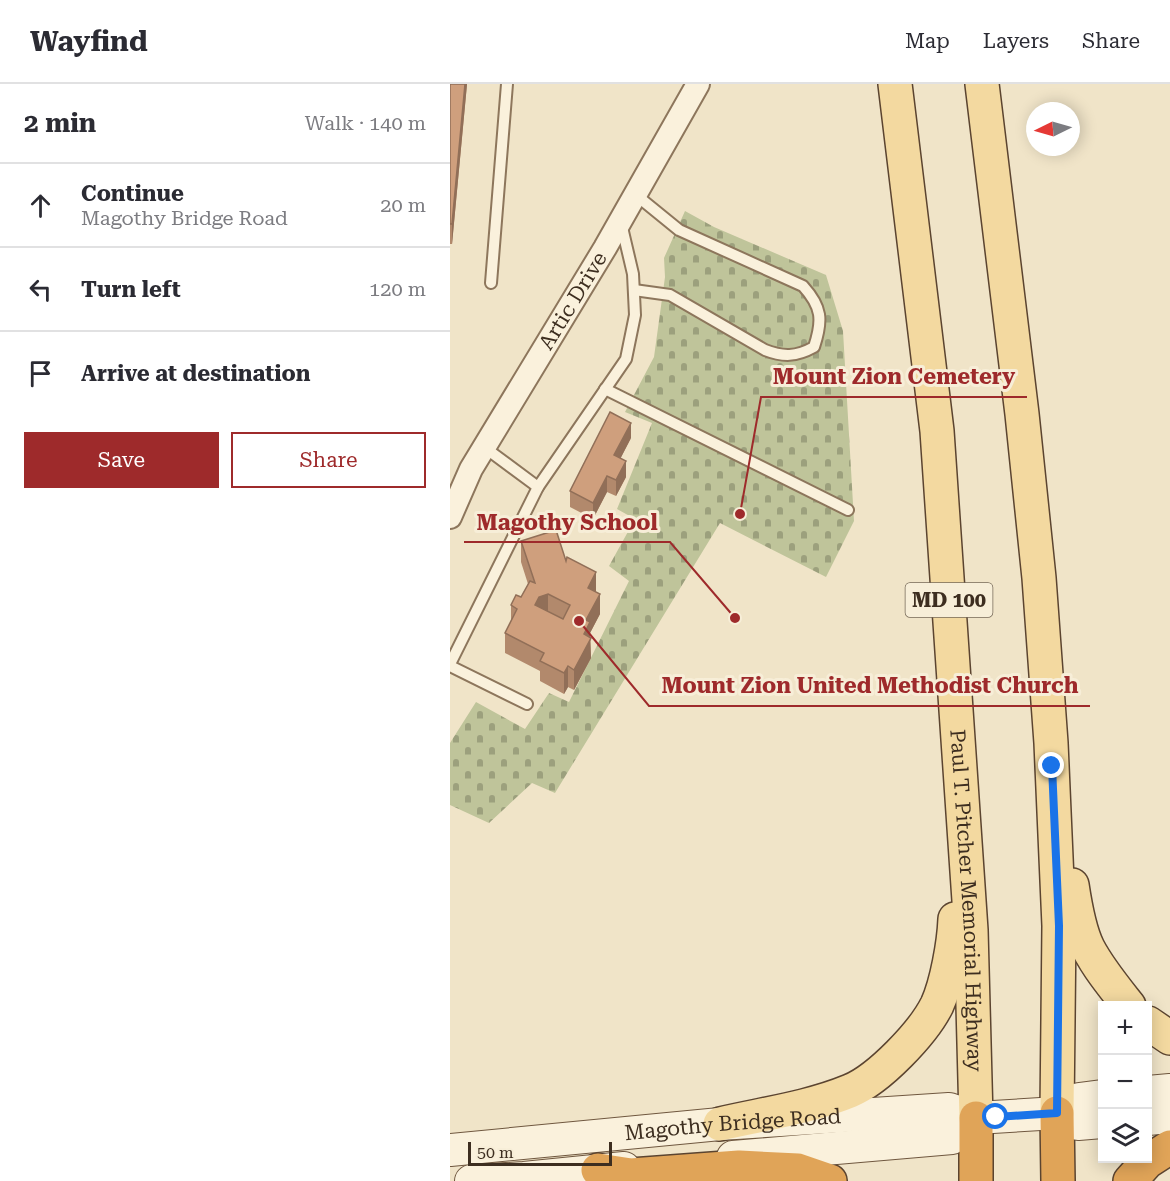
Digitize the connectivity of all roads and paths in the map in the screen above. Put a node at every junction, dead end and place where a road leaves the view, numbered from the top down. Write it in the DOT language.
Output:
graph roads {
  1 [pos="507,84"];
  2 [pos="698,84"];
  3 [pos="896,84"];
  4 [pos="982,84"];
  5 [pos="636,195"];
  6 [pos="621,222"];
  7 [pos="491,283"];
  8 [pos="634,290"];
  9 [pos="605,389"];
  10 [pos="484,447"];
  11 [pos="538,487"];
  12 [pos="848,510"];
  13 [pos="450,517"];
  14 [pos="450,665"];
  15 [pos="527,704"];
  16 [pos="1051,743"];
  17 [pos="961,765"];
  18 [pos="1126,1001"];
  19 [pos="1152,1026"];
  20 [pos="1170,1038"];
  21 [pos="1170,1090"];
  22 [pos="1152,1092"];
  23 [pos="1098,1097"];
  24 [pos="1057,1113"];
  25 [pos="1170,1117"];
  26 [pos="976,1118"];
  27 [pos="1152,1119"];
  28 [pos="1098,1122"];
  29 [pos="720,1124"];
  30 [pos="1170,1147"];
  31 [pos="450,1150"];
  32 [pos="598,1170"];
  33 [pos="471,1181"];
  34 [pos="830,1181"];
  35 [pos="976,1181"];
  36 [pos="1058,1181"];
  37 [pos="1130,1181"];
  1 -- 7 [label="lane"];
  2 -- 5 [label="street, Artic Drive"];
  3 -- 17 [label="main road, Paul T. Pitcher Memorial Highway / MD 100"];
  4 -- 16 [label="main road"];
  5 -- 6 [label="street, Artic Drive"];
  5 -- 8 [label="lane"];
  6 -- 8 [label="lane"];
  6 -- 10 [label="street, Artic Drive"];
  8 -- 9 [label="lane"];
  9 -- 11 [label="lane"];
  9 -- 12 [label="lane"];
  10 -- 11 [label="lane"];
  10 -- 13 [label="street, Artic Drive"];
  11 -- 14 [label="lane"];
  14 -- 15 [label="lane"];
  16 -- 18 [label="main road"];
  16 -- 24 [label="main road"];
  17 -- 26 [label="main road, Paul T. Pitcher Memorial Highway / MD 100"];
  17 -- 29 [label="main road"];
  19 -- 20 [label="main road"];
  21 -- 22 [label="main road"];
  23 -- 24 [label="main road, Magothy Bridge Road"];
  24 -- 26 [label="main road, Magothy Bridge Road"];
  24 -- 28 [label="main road, Magothy Bridge Road"];
  24 -- 36 [label="highway"];
  25 -- 27 [label="main road"];
  26 -- 29 [label="main road, Magothy Bridge Road"];
  26 -- 32 [label="main road, Magothy Bridge Road"];
  26 -- 35 [label="highway, Paul T. Pitcher Memorial Highway / MD 100"];
  29 -- 31 [label="main road, Magothy Bridge Road"];
  30 -- 37 [label="highway"];
  32 -- 33 [label="main road, Magothy Bridge Road"];
  32 -- 34 [label="highway"];
}
